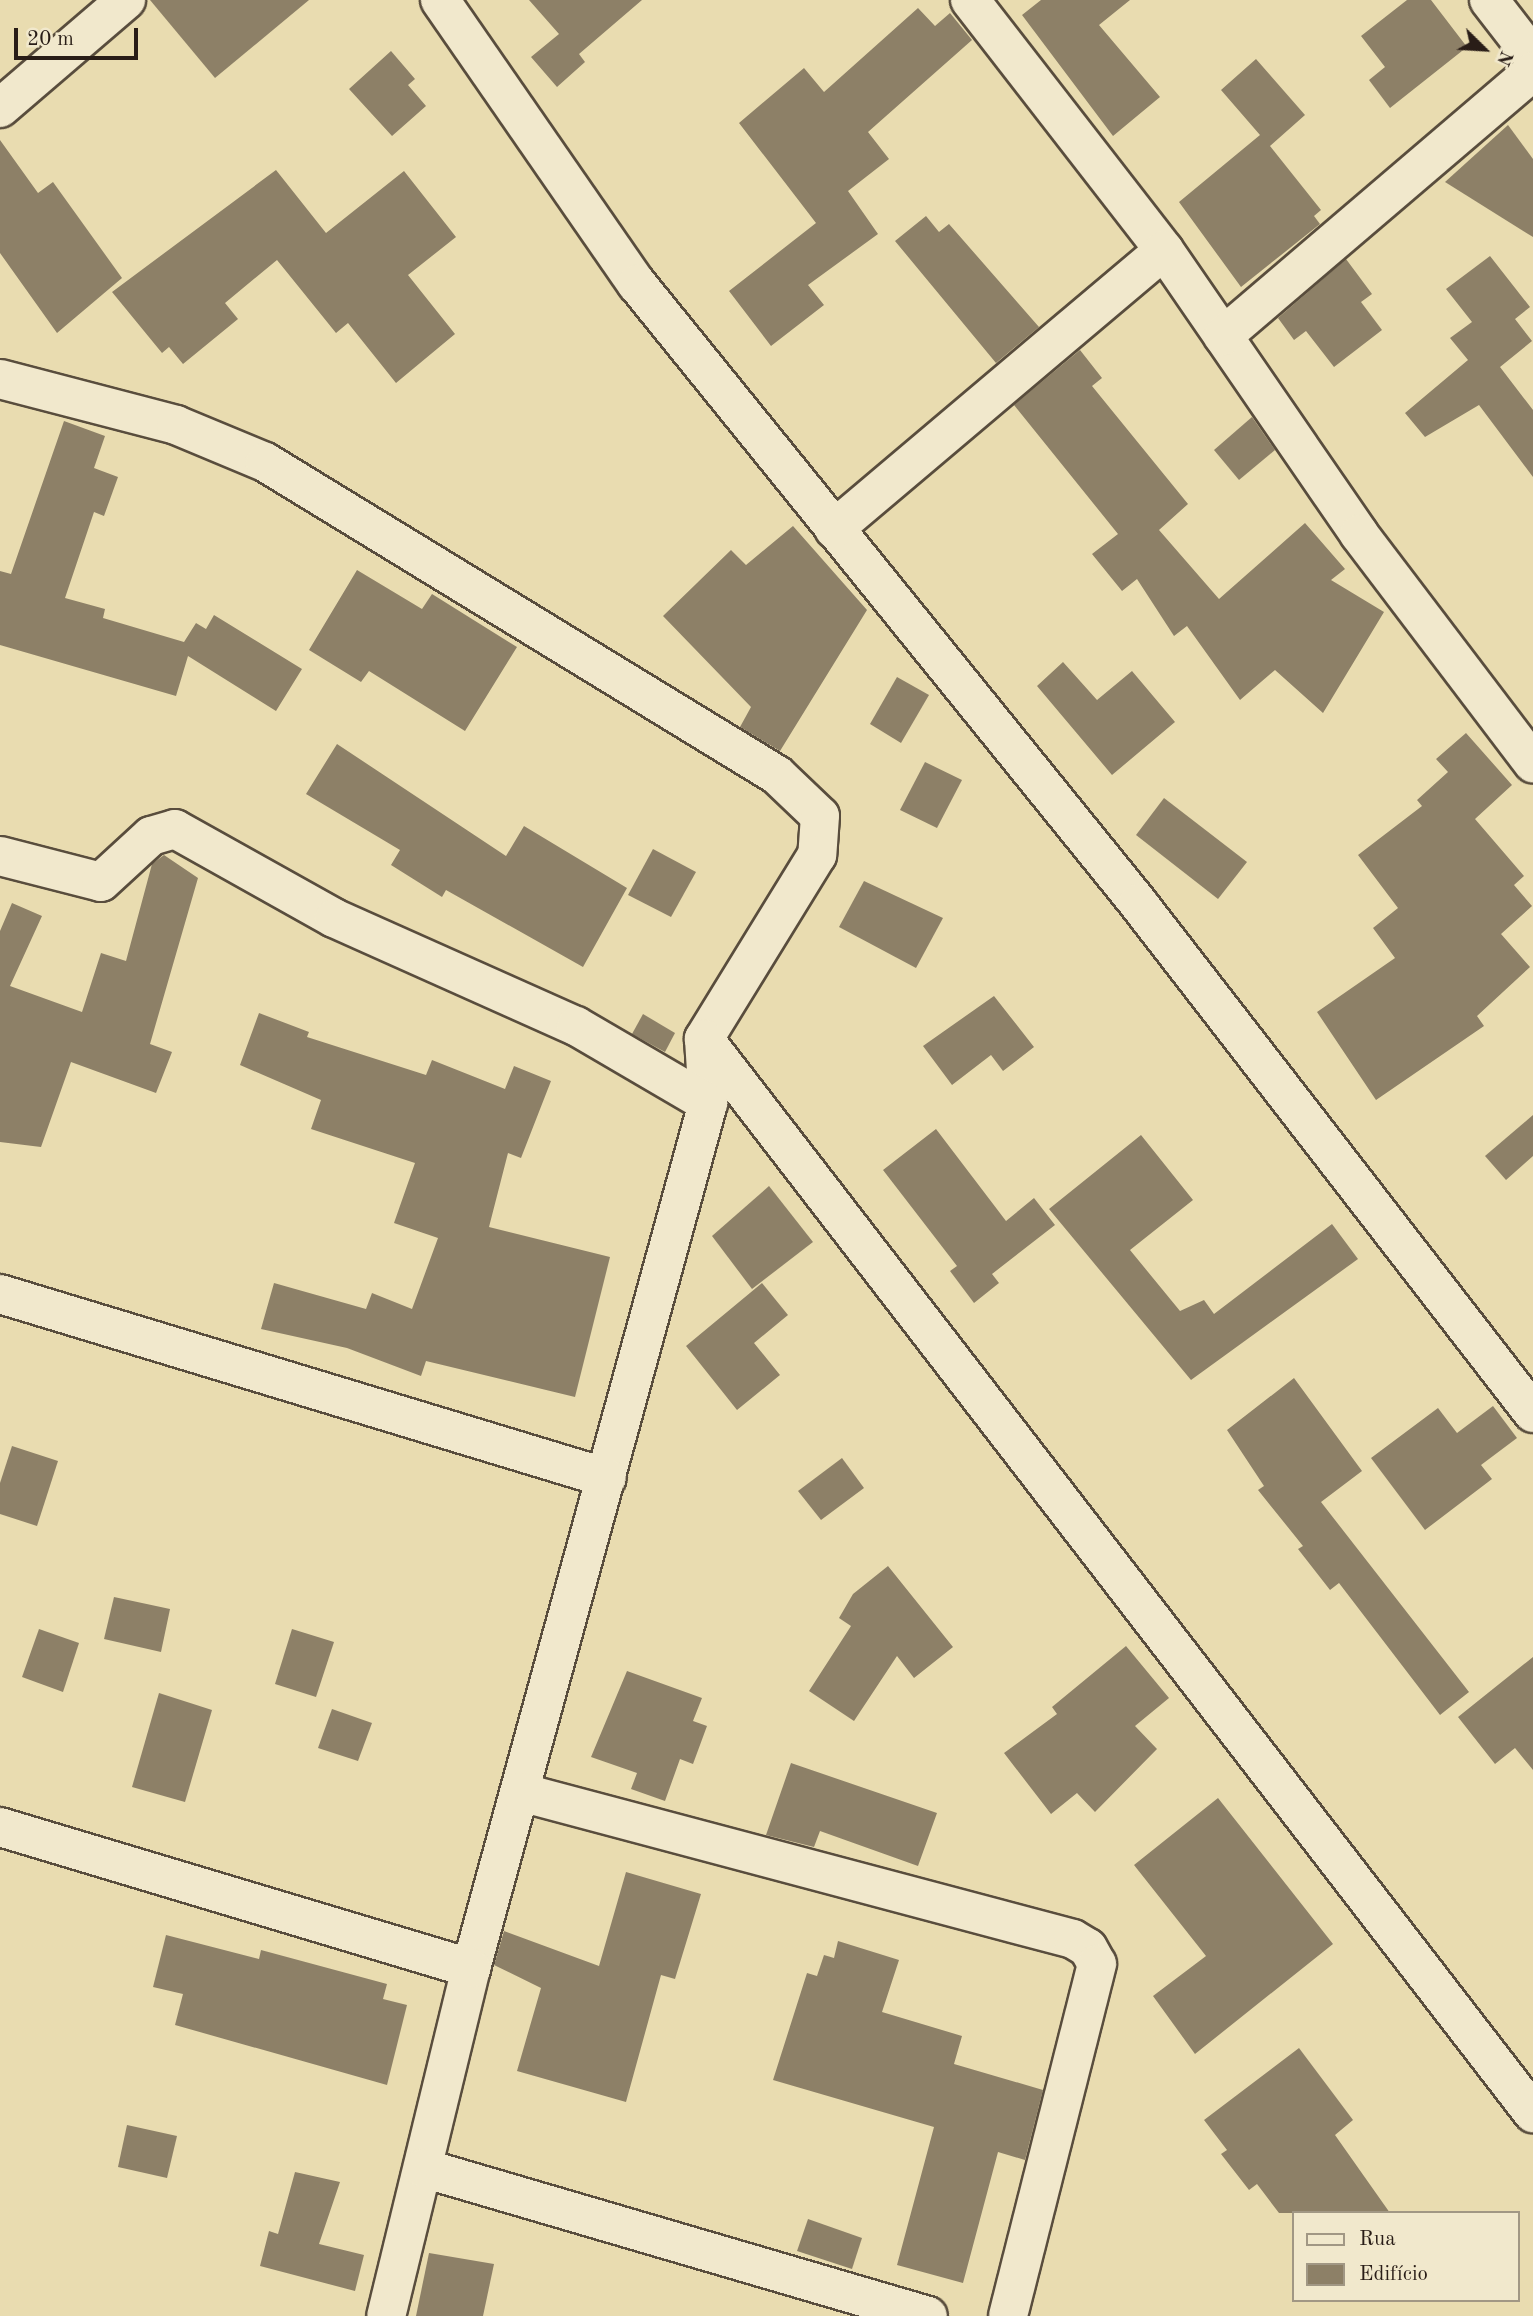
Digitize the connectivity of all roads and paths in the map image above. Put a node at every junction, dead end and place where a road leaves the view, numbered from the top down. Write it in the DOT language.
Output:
graph roads {
  1 [pos="126,0"];
  2 [pos="440,0"];
  3 [pos="970,0"];
  4 [pos="1489,0"];
  5 [pos="1533,57"];
  6 [pos="1533,71"];
  7 [pos="3,99"];
  8 [pos="1164,250"];
  9 [pos="1223,336"];
  10 [pos="0,379"];
  11 [pos="834,530"];
  12 [pos="1533,763"];
  13 [pos="0,856"];
  14 [pos="704,1039"];
  15 [pos="708,1103"];
  16 [pos="0,1294"];
  17 [pos="1533,1413"];
  18 [pos="607,1478"];
  19 [pos="520,1791"];
  20 [pos="0,1827"];
  21 [pos="471,1968"];
  22 [pos="1533,2113"];
  23 [pos="424,2168"];
  24 [pos="386,2316"];
  25 [pos="928,2316"];
  26 [pos="1009,2316"];
  1 -- 7 [label="street"];
  2 -- 11 [label="street"];
  3 -- 8 [label="street"];
  4 -- 5 [label="street"];
  6 -- 9 [label="street"];
  8 -- 9 [label="street"];
  8 -- 11 [label="street"];
  9 -- 12 [label="street"];
  10 -- 14 [label="street"];
  11 -- 17 [label="street"];
  13 -- 15 [label="street"];
  14 -- 15 [label="street"];
  14 -- 22 [label="street"];
  15 -- 18 [label="street"];
  16 -- 18 [label="street"];
  18 -- 19 [label="street"];
  19 -- 21 [label="street"];
  19 -- 26 [label="street"];
  20 -- 21 [label="street"];
  21 -- 23 [label="street"];
  23 -- 24 [label="street"];
  23 -- 25 [label="street"];
}
